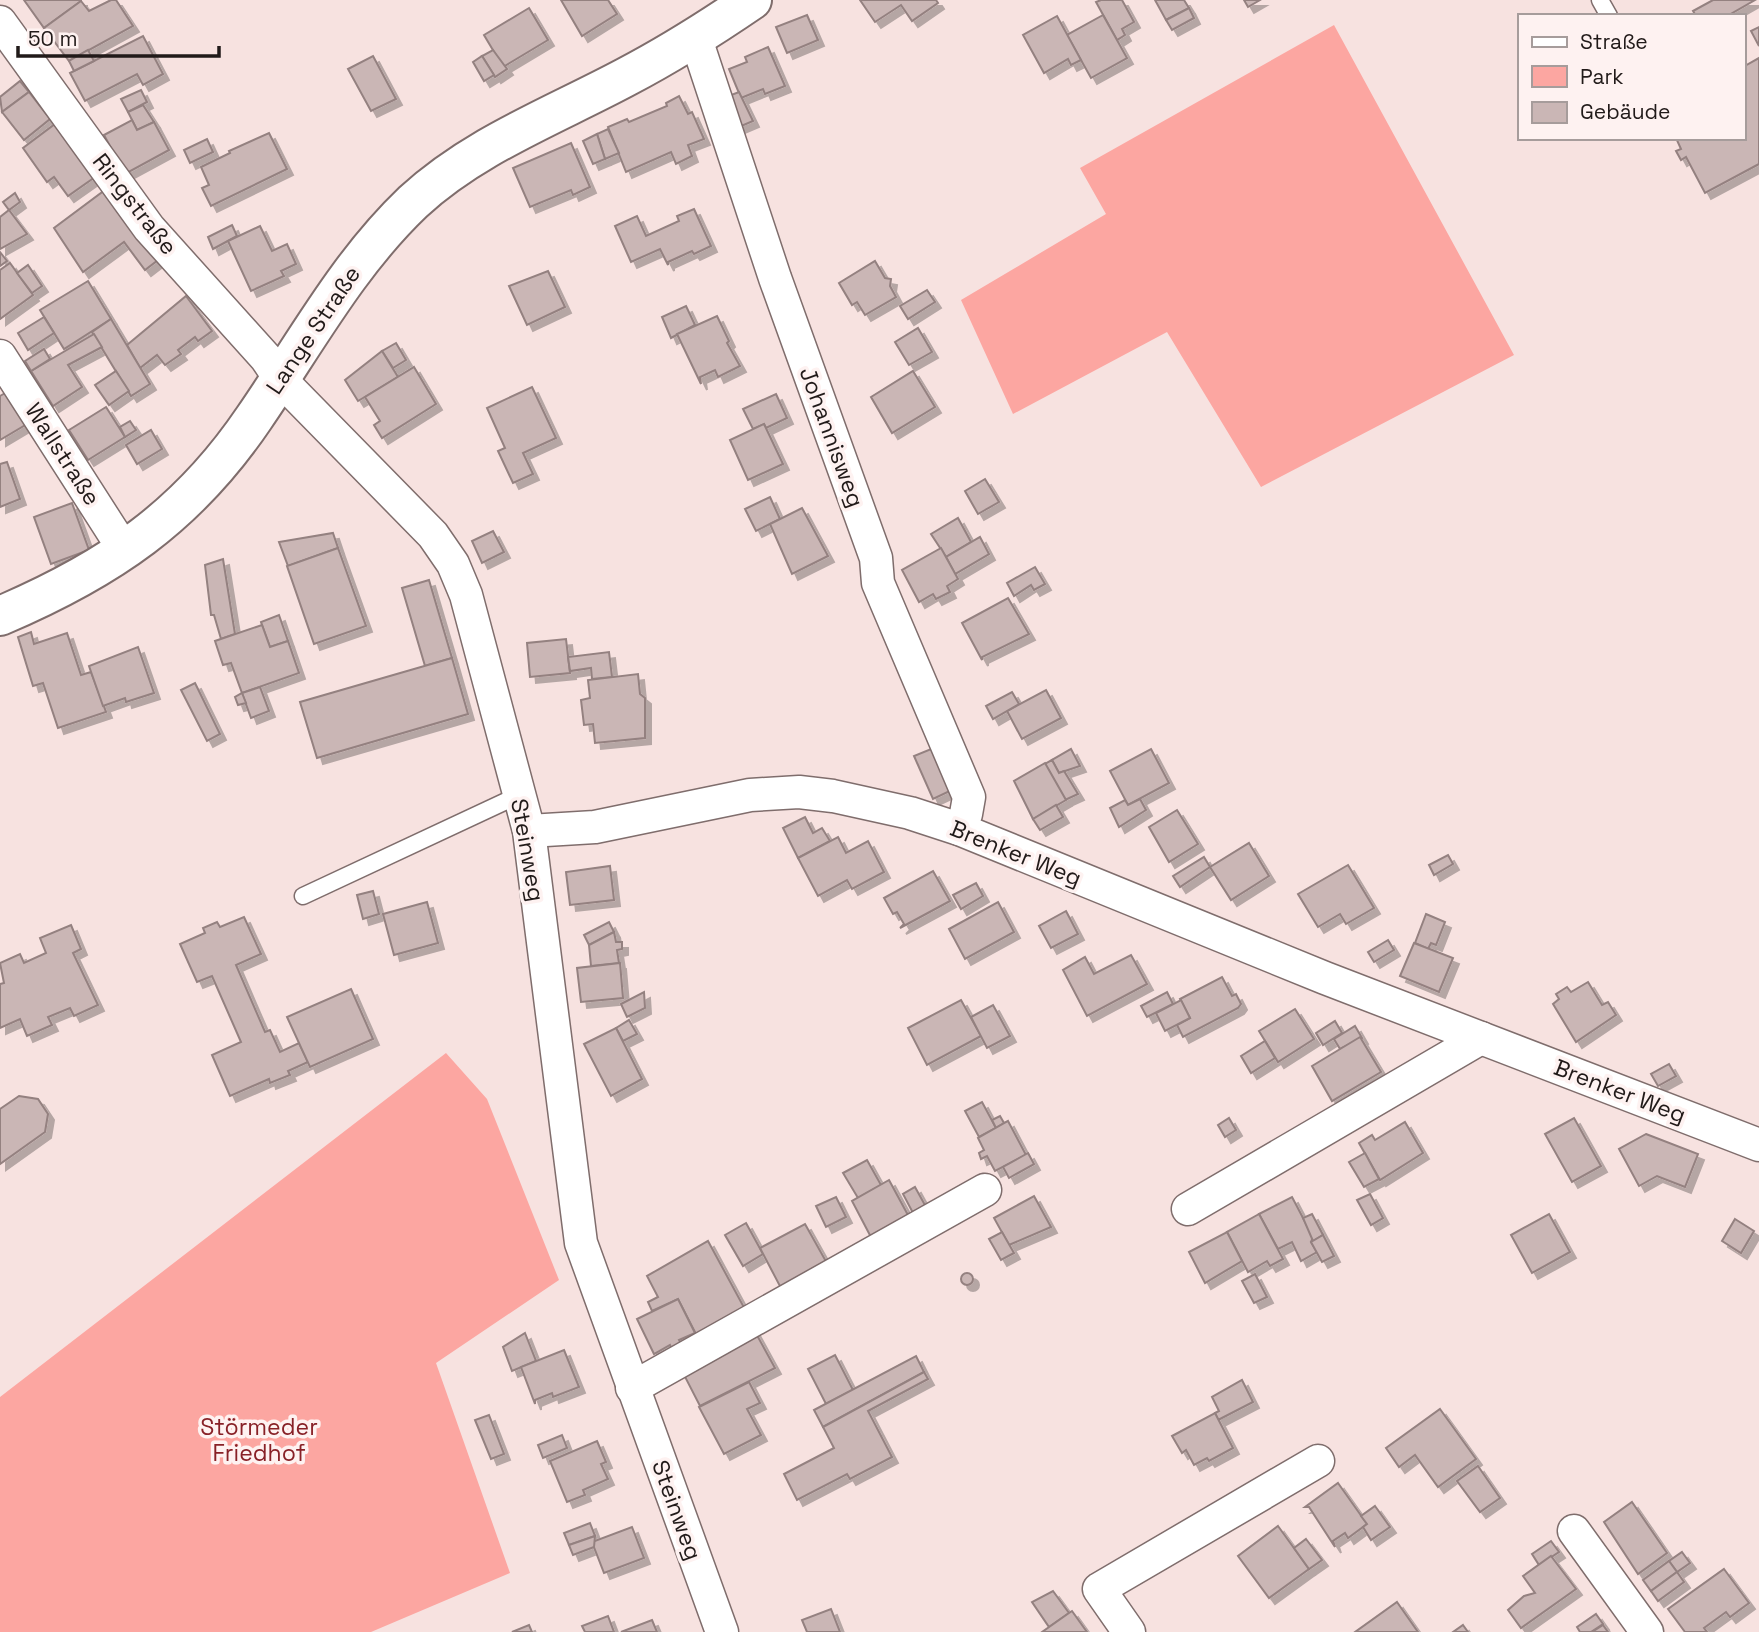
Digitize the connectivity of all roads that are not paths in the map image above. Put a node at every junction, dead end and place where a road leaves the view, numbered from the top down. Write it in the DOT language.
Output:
graph roads {
  1 [pos="752,0"];
  2 [pos="0,22"];
  3 [pos="696,39"];
  4 [pos="0,356"];
  5 [pos="280,379"];
  6 [pos="125,551"];
  7 [pos="0,616"];
  8 [pos="519,795"];
  9 [pos="959,829"];
  10 [pos="528,831"];
  11 [pos="303,896"];
  12 [pos="1481,1038"];
  13 [pos="1759,1145"];
  14 [pos="985,1190"];
  15 [pos="1188,1209"];
  16 [pos="632,1388"];
  17 [pos="1318,1461"];
  18 [pos="1574,1531"];
  19 [pos="722,1632"];
  20 [pos="1129,1632"];
  21 [pos="1647,1632"];
  1 -- 3 [label="main road, Lange Straße"];
  2 -- 5 [label="street, Ringstraße"];
  3 -- 5 [label="main road, Lange Straße"];
  3 -- 9 [label="street, Johannisweg"];
  4 -- 6 [label="street, Wallstraße"];
  5 -- 6 [label="main road, Lange Straße"];
  5 -- 8 [label="street, Steinweg"];
  6 -- 7 [label="main road, Lange Straße"];
  8 -- 10 [label="street, Steinweg"];
  8 -- 11 [label="lane"];
  9 -- 10 [label="street, Brenker Weg"];
  9 -- 12 [label="street, Brenker Weg"];
  10 -- 16 [label="street, Steinweg"];
  12 -- 13 [label="street, Brenker Weg"];
  12 -- 15 [label="street"];
  14 -- 16 [label="street"];
  16 -- 19 [label="street, Steinweg"];
  17 -- 20 [label="street"];
  18 -- 21 [label="street"];
}
